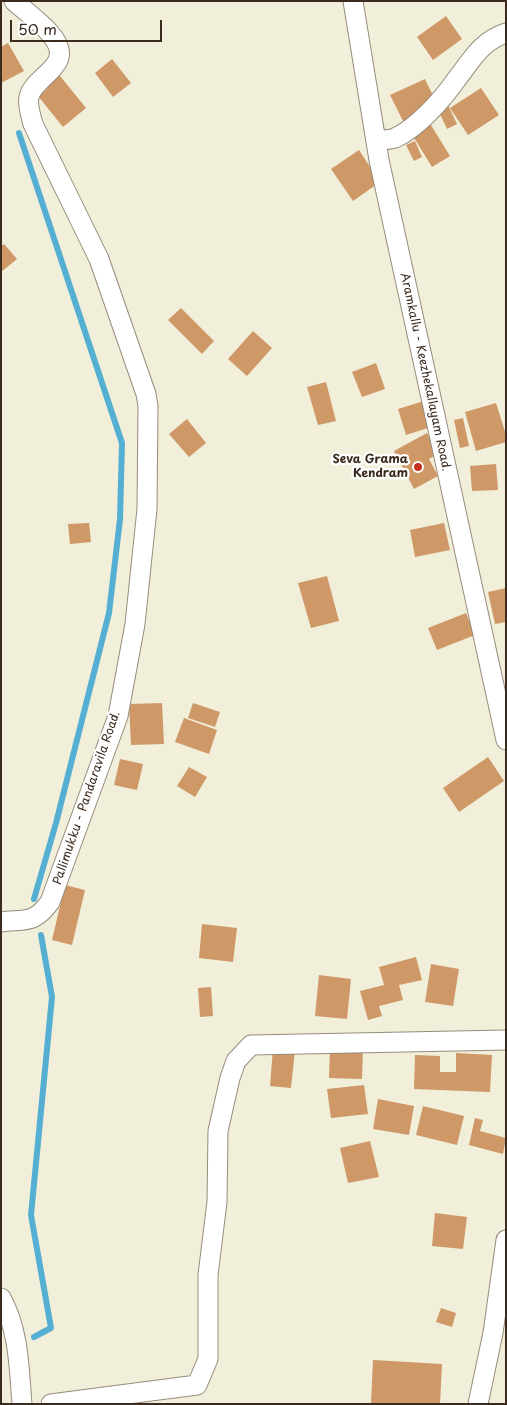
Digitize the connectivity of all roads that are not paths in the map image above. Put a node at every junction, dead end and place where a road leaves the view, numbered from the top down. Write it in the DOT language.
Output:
graph roads {
  1 [pos="14,1"];
  2 [pos="353,1"];
  3 [pos="506,34"];
  4 [pos="376,140"];
  5 [pos="506,740"];
  6 [pos="1,922"];
  7 [pos="506,1040"];
  8 [pos="506,1240"];
  9 [pos="1,1298"];
  10 [pos="501,1308"];
  11 [pos="22,1404"];
  12 [pos="51,1404"];
  13 [pos="478,1404"];
  1 -- 6 [label="street, Pallimukku - Pandaravila Road."];
  2 -- 4 [label="street, Aramkallu - Keezhekallayam Road."];
  3 -- 4 [label="street"];
  4 -- 5 [label="street, Aramkallu - Keezhekallayam Road."];
  7 -- 12 [label="street"];
  8 -- 10 [label="street"];
  9 -- 11 [label="street"];
  10 -- 13 [label="street"];
}
